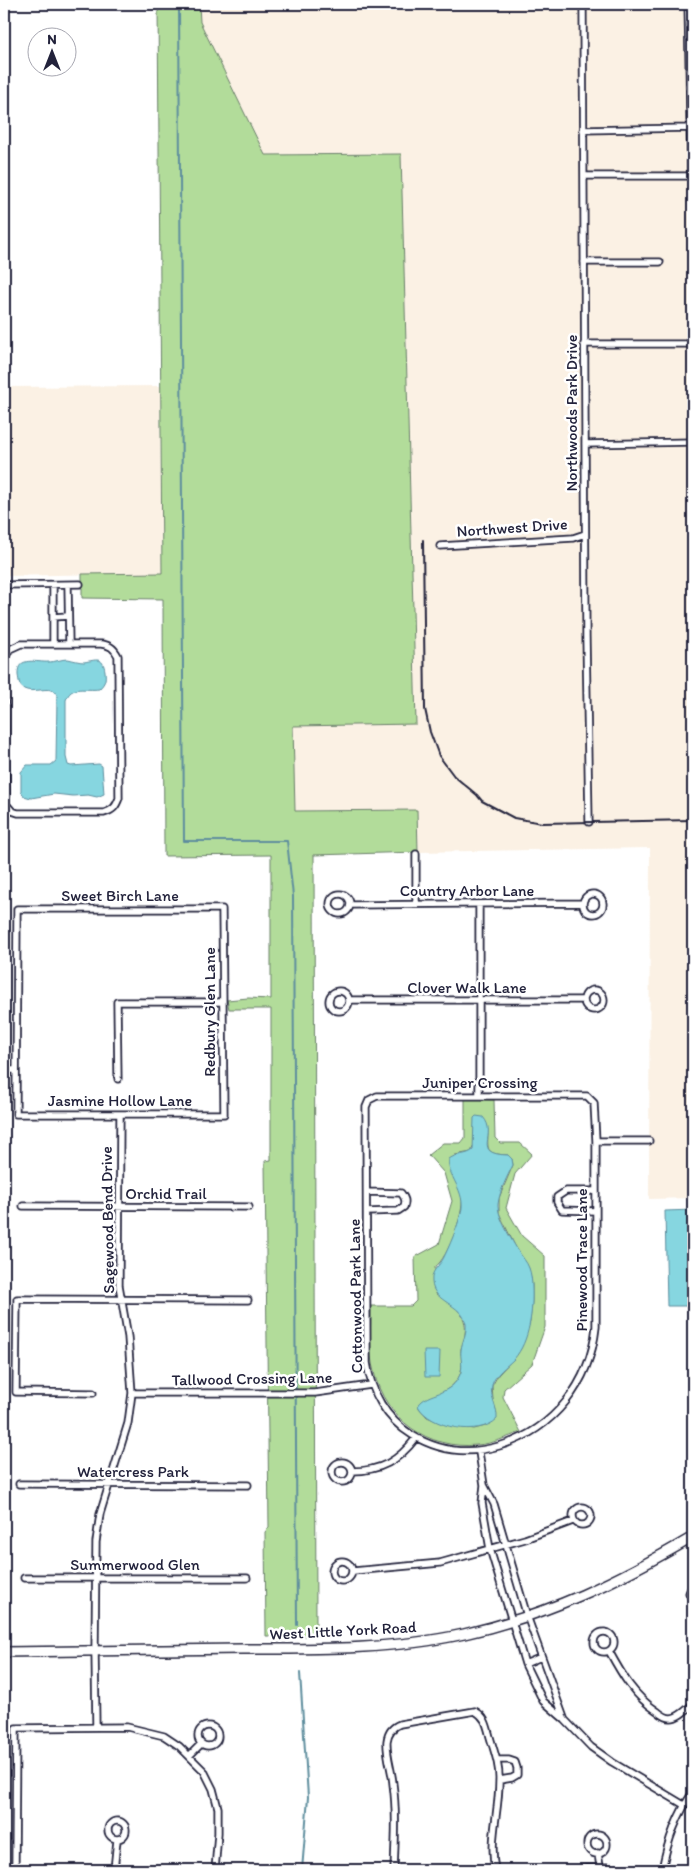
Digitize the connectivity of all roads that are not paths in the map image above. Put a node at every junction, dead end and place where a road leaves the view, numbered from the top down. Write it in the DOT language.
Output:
graph roads {
  1 [pos="583,4"];
  2 [pos="688,4"];
  3 [pos="690,128"];
  4 [pos="583,130"];
  5 [pos="584,176"];
  6 [pos="692,176"];
  7 [pos="584,262"];
  8 [pos="660,262"];
  9 [pos="584,344"];
  10 [pos="693,344"];
  11 [pos="693,442"];
  12 [pos="585,444"];
  13 [pos="585,534"];
  14 [pos="440,546"];
  15 [pos="80,584"];
  16 [pos="4,585"];
  17 [pos="53,585"];
  18 [pos="68,585"];
  19 [pos="68,616"];
  20 [pos="53,617"];
  21 [pos="53,644"];
  22 [pos="69,644"];
  23 [pos="588,822"];
  24 [pos="416,854"];
  25 [pos="584,903"];
  26 [pos="416,904"];
  27 [pos="479,904"];
  28 [pos="350,905"];
  29 [pos="222,909"];
  30 [pos="349,1000"];
  31 [pos="479,1000"];
  32 [pos="584,1000"];
  33 [pos="222,1002"];
  34 [pos="4,1070"];
  35 [pos="16,1070"];
  36 [pos="118,1079"];
  37 [pos="479,1096"];
  38 [pos="592,1099"];
  39 [pos="369,1100"];
  40 [pos="120,1114"];
  41 [pos="224,1114"];
  42 [pos="596,1141"];
  43 [pos="649,1141"];
  44 [pos="595,1191"];
  45 [pos="367,1192"];
  46 [pos="23,1206"];
  47 [pos="120,1207"];
  48 [pos="249,1207"];
  49 [pos="595,1210"];
  50 [pos="367,1212"];
  51 [pos="121,1299"];
  52 [pos="248,1300"];
  53 [pos="371,1385"];
  54 [pos="93,1393"];
  55 [pos="132,1393"];
  56 [pos="416,1438"];
  57 [pos="479,1452"];
  58 [pos="352,1471"];
  59 [pos="19,1484"];
  60 [pos="109,1485"];
  61 [pos="248,1485"];
  62 [pos="484,1485"];
  63 [pos="573,1521"];
  64 [pos="693,1537"];
  65 [pos="505,1545"];
  66 [pos="490,1549"];
  67 [pos="352,1571"];
  68 [pos="24,1578"];
  69 [pos="95,1578"];
  70 [pos="247,1578"];
  71 [pos="693,1584"];
  72 [pos="693,1600"];
  73 [pos="527,1616"];
  74 [pos="512,1621"];
  75 [pos="95,1651"];
  76 [pos="609,1651"];
  77 [pos="4,1652"];
  78 [pos="541,1657"];
  79 [pos="525,1664"];
  80 [pos="693,1704"];
  81 [pos="565,1720"];
  82 [pos="96,1727"];
  83 [pos="202,1744"];
  84 [pos="189,1756"];
  85 [pos="497,1760"];
  86 [pos="500,1780"];
  87 [pos="693,1792"];
  88 [pos="684,1805"];
  89 [pos="117,1840"];
  90 [pos="598,1853"];
  91 [pos="600,1868"];
  92 [pos="15,1870"];
  93 [pos="114,1870"];
  94 [pos="215,1870"];
  95 [pos="394,1870"];
  96 [pos="496,1870"];
  97 [pos="574,1870"];
  98 [pos="662,1870"];
  1 -- 4 [label="street, Northwoods Park Drive"];
  2 -- 3 [label="street"];
  3 -- 4 [label="street"];
  3 -- 6 [label="street"];
  4 -- 5 [label="street, Northwoods Park Drive"];
  5 -- 6 [label="street"];
  5 -- 7 [label="street, Northwoods Park Drive"];
  7 -- 8 [label="street"];
  7 -- 9 [label="street, Northwoods Park Drive"];
  9 -- 10 [label="street"];
  9 -- 12 [label="street, Northwoods Park Drive"];
  11 -- 12 [label="street"];
  12 -- 13 [label="street, Northwoods Park Drive"];
  13 -- 14 [label="street, Northwest Drive"];
  13 -- 23 [label="street, Northwoods Park Drive"];
  15 -- 18 [label="street"];
  16 -- 17 [label="street"];
  17 -- 18 [label="street"];
  17 -- 20 [label="street"];
  18 -- 19 [label="street"];
  19 -- 20 [label="street"];
  19 -- 22 [label="street"];
  20 -- 21 [label="street"];
  21 -- 22 [label="street"];
  21 -- 22 [label="street"];
  24 -- 26 [label="street"];
  25 -- 27 [label="street, Country Arbor Lane"];
  26 -- 27 [label="street, Country Arbor Lane"];
  26 -- 28 [label="street, Country Arbor Lane"];
  27 -- 31 [label="street"];
  29 -- 33 [label="street, Redbury Glen Lane"];
  29 -- 35 [label="street, Sweet Birch Lane"];
  30 -- 31 [label="street, Clover Walk Lane"];
  31 -- 32 [label="street, Clover Walk Lane"];
  31 -- 37 [label="street"];
  33 -- 36 [label="street"];
  33 -- 41 [label="street, Redbury Glen Lane"];
  34 -- 35 [label="street"];
  35 -- 40 [label="street, Jasmine Hollow Lane"];
  37 -- 38 [label="street, Juniper Crossing"];
  37 -- 39 [label="street, Juniper Crossing"];
  38 -- 42 [label="street, Pinewood Trace Lane"];
  39 -- 45 [label="street, Cottonwood Park Lane"];
  40 -- 41 [label="street, Jasmine Hollow Lane"];
  40 -- 47 [label="street, Sagewood Bend Drive"];
  42 -- 43 [label="street"];
  42 -- 44 [label="street, Pinewood Trace Lane"];
  44 -- 49 [label="street, Pinewood Trace Lane"];
  44 -- 49 [label="street"];
  45 -- 50 [label="street, Cottonwood Park Lane"];
  45 -- 50 [label="street"];
  46 -- 47 [label="street, Orchid Trail"];
  47 -- 48 [label="street, Orchid Trail"];
  47 -- 51 [label="street, Sagewood Bend Drive"];
  49 -- 57 [label="street, Pinewood Trace Lane"];
  50 -- 53 [label="street, Cottonwood Park Lane"];
  51 -- 52 [label="street"];
  51 -- 54 [label="street"];
  51 -- 55 [label="street, Sagewood Bend Drive"];
  53 -- 55 [label="street, Tallwood Crossing Lane"];
  53 -- 56 [label="street, Cottonwood Park Lane"];
  55 -- 60 [label="street, Sagewood Bend Drive"];
  56 -- 57 [label="street, Cottonwood Park Lane"];
  56 -- 58 [label="street"];
  57 -- 62 [label="street"];
  59 -- 60 [label="street, Watercress Park"];
  60 -- 61 [label="street, Watercress Park"];
  60 -- 69 [label="street, Sagewood Bend Drive"];
  62 -- 65 [label="street"];
  62 -- 66 [label="street"];
  63 -- 65 [label="street"];
  64 -- 73 [label="main road, West Little York Road"];
  65 -- 66 [label="street"];
  65 -- 73 [label="street"];
  66 -- 67 [label="street"];
  66 -- 74 [label="street"];
  68 -- 69 [label="street, Summerwood Glen"];
  69 -- 70 [label="street, Summerwood Glen"];
  69 -- 75 [label="street, Sagewood Bend Drive"];
  71 -- 72 [label="street"];
  73 -- 74 [label="main road, West Little York Road"];
  73 -- 78 [label="street"];
  74 -- 75 [label="main road, West Little York Road"];
  74 -- 79 [label="street"];
  75 -- 77 [label="main road, West Little York Road"];
  75 -- 82 [label="street, Sagewood Bend Drive"];
  76 -- 80 [label="street"];
  78 -- 79 [label="street"];
  78 -- 81 [label="street"];
  79 -- 81 [label="street"];
  81 -- 88 [label="street"];
  82 -- 84 [label="street"];
  82 -- 92 [label="street"];
  83 -- 84 [label="street"];
  84 -- 94 [label="street"];
  85 -- 86 [label="street"];
  85 -- 86 [label="street"];
  85 -- 95 [label="street"];
  86 -- 96 [label="street"];
  87 -- 88 [label="street"];
  88 -- 98 [label="street"];
  89 -- 93 [label="street"];
  90 -- 91 [label="street"];
  91 -- 97 [label="street"];
  91 -- 98 [label="street"];
}
